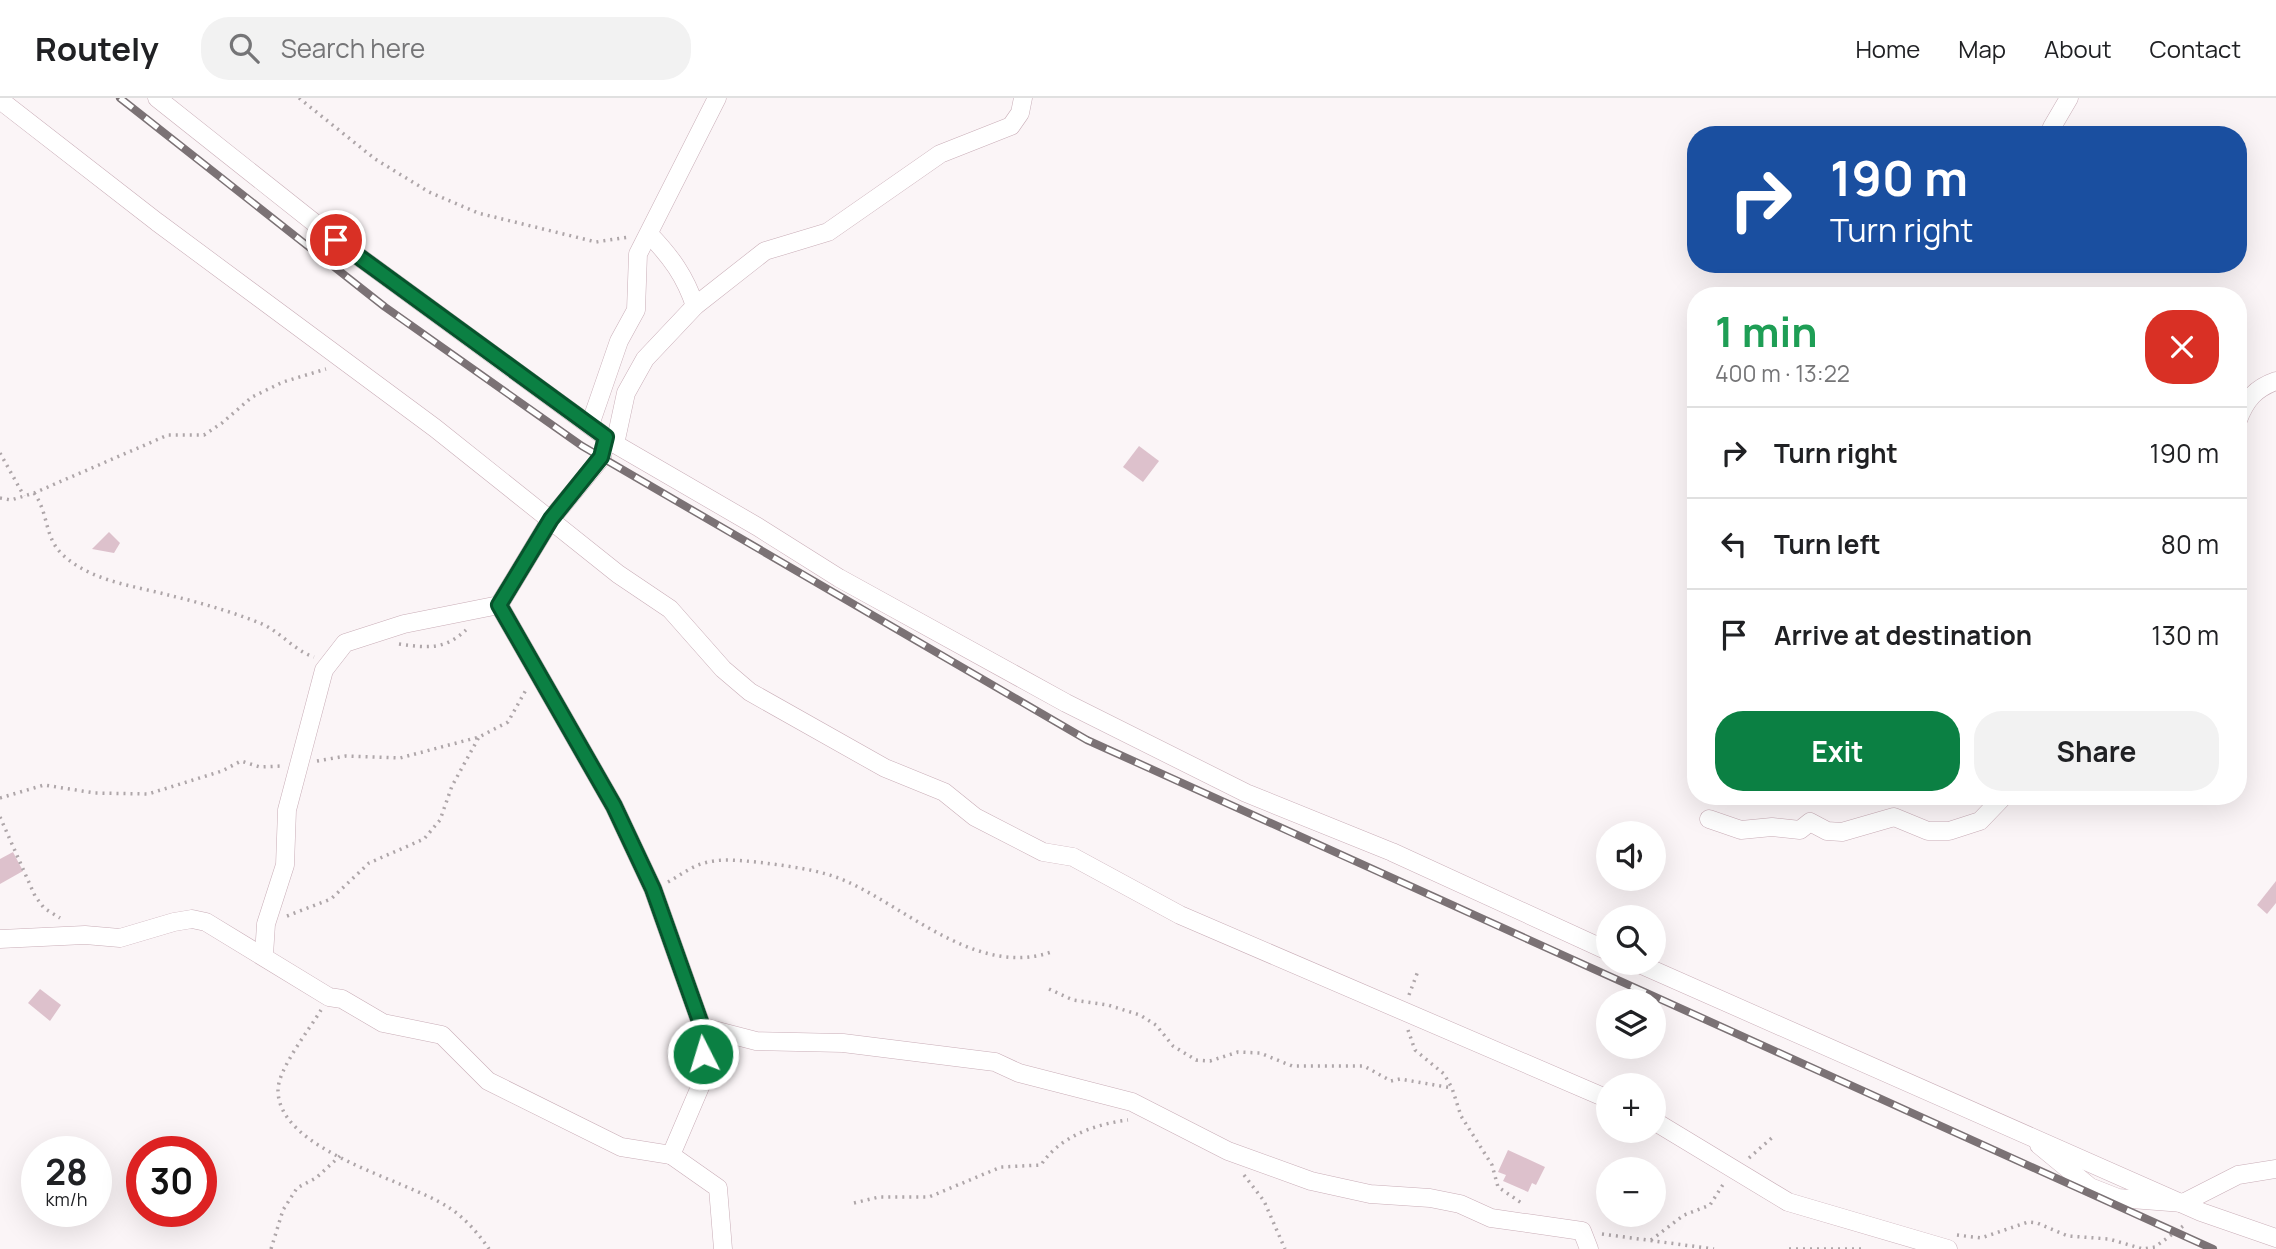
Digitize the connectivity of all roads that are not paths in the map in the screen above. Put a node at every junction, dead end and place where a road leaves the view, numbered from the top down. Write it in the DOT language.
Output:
graph roads {
  1 [pos="157,98"];
  2 [pos="717,98"];
  3 [pos="1023,98"];
  4 [pos="2068,98"];
  5 [pos="0,100"];
  6 [pos="2053,126"];
  7 [pos="649,234"];
  8 [pos="695,306"];
  9 [pos="2276,381"];
  10 [pos="2247,401"];
  11 [pos="590,425"];
  12 [pos="611,440"];
  13 [pos="551,519"];
  14 [pos="499,605"];
  15 [pos="1995,805"];
  16 [pos="1709,819"];
  17 [pos="0,939"];
  18 [pos="1596,946"];
  19 [pos="264,955"];
  20 [pos="1665,975"];
  21 [pos="702,1027"];
  22 [pos="1596,1094"];
  23 [pos="1666,1128"];
  24 [pos="671,1155"];
  25 [pos="2276,1169"];
  26 [pos="2183,1203"];
  27 [pos="2276,1238"];
  28 [pos="723,1249"];
  29 [pos="1589,1249"];
  30 [pos="1948,1249"];
  1 -- 11 [label="street"];
  2 -- 7 [label="street"];
  3 -- 8 [label="street"];
  4 -- 6 [label="street"];
  5 -- 13 [label="street"];
  7 -- 8 [label="street"];
  7 -- 11 [label="street"];
  8 -- 12 [label="street"];
  9 -- 10 [label="street"];
  11 -- 12 [label="street"];
  12 -- 13 [label="street"];
  12 -- 18 [label="street"];
  13 -- 14 [label="street"];
  13 -- 22 [label="street"];
  14 -- 19 [label="street"];
  14 -- 21 [label="street"];
  15 -- 16 [label="street"];
  17 -- 19 [label="street"];
  19 -- 24 [label="street"];
  20 -- 26 [label="street"];
  21 -- 24 [label="street"];
  21 -- 29 [label="street"];
  23 -- 30 [label="street"];
  24 -- 28 [label="street"];
  25 -- 26 [label="street"];
  26 -- 27 [label="street"];
}
